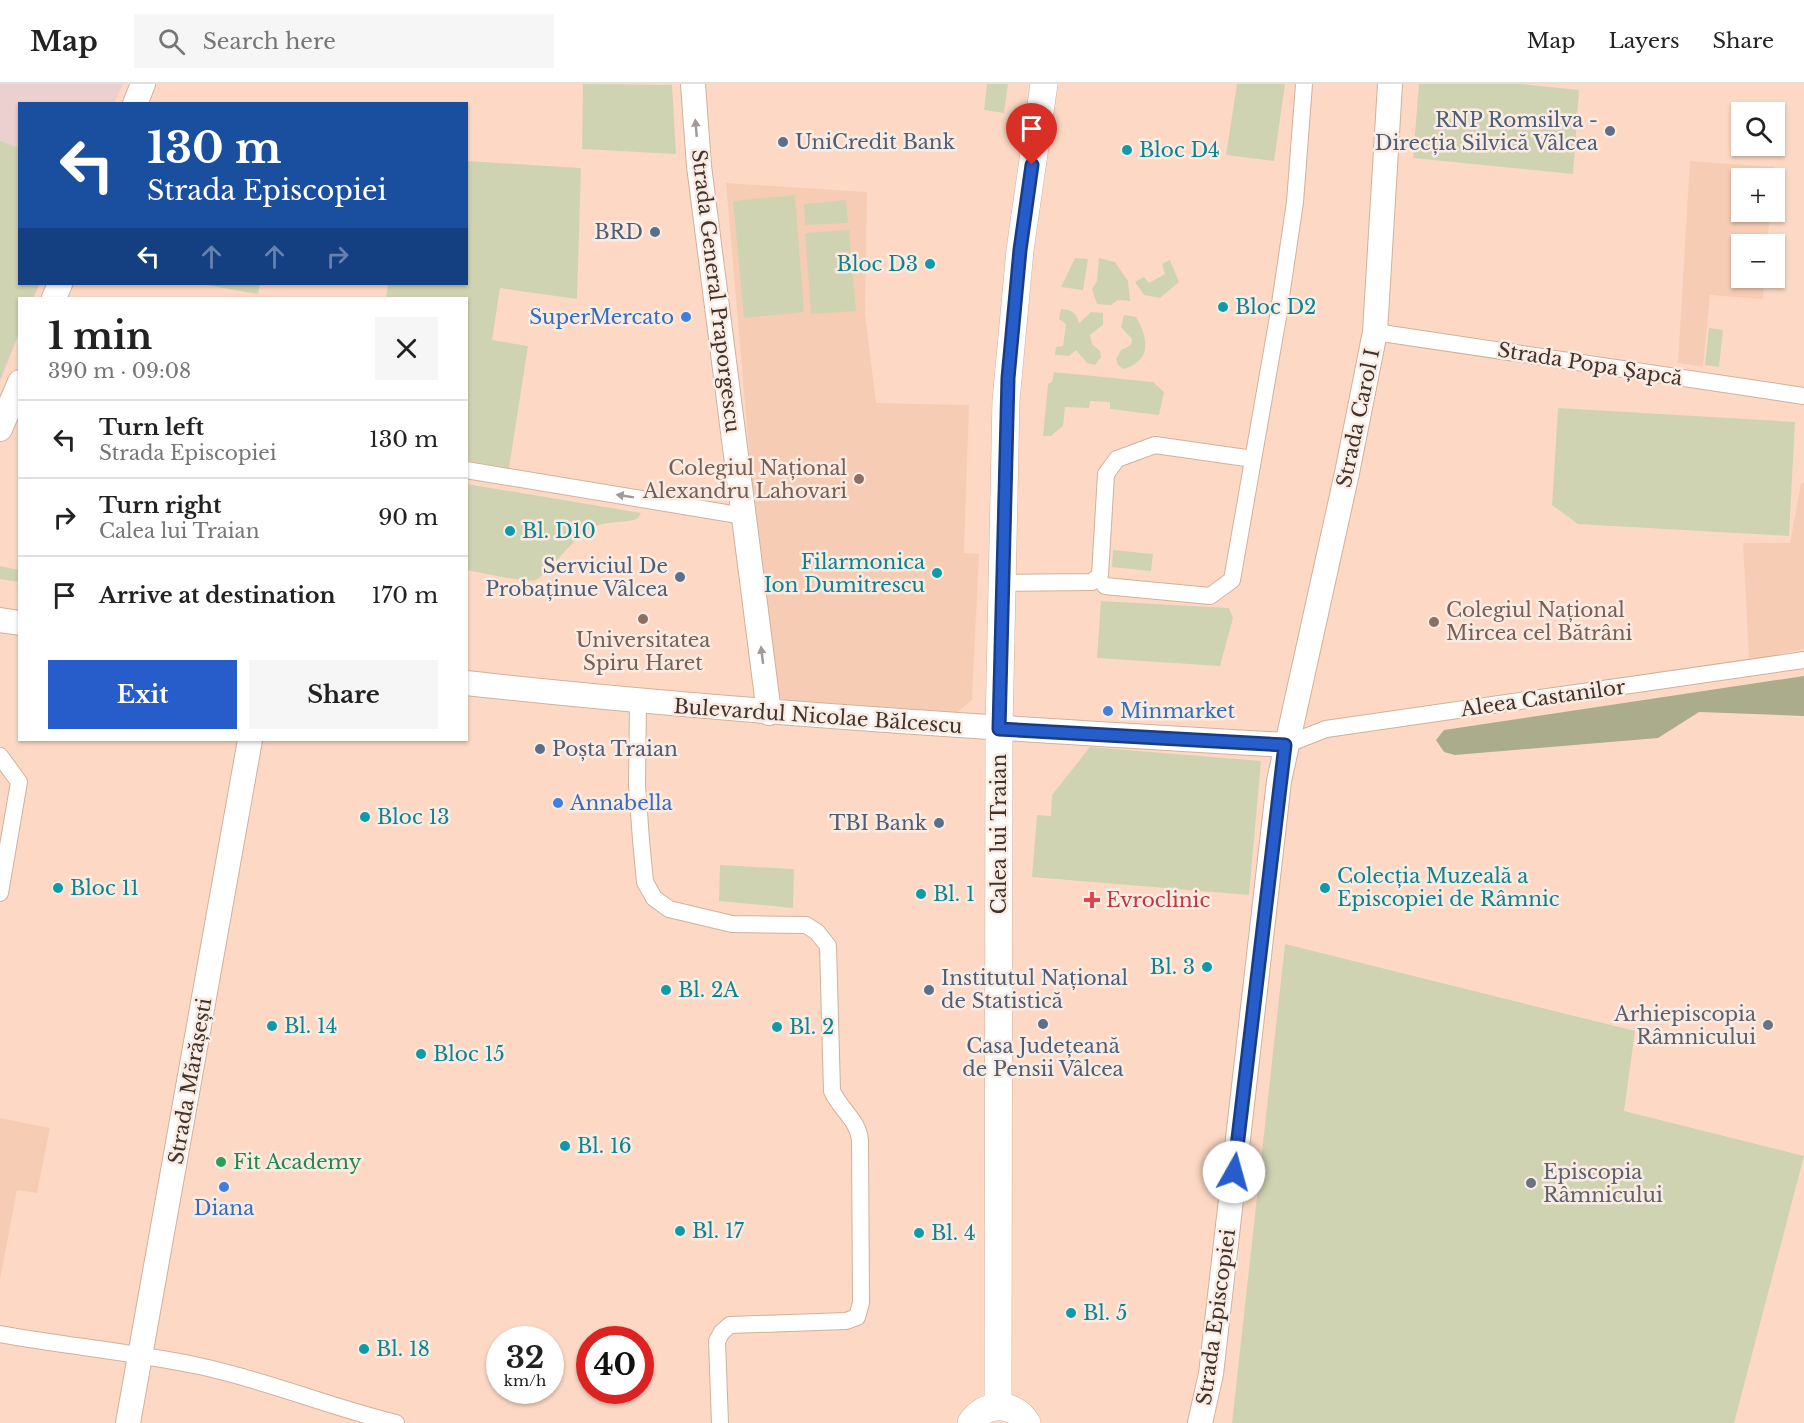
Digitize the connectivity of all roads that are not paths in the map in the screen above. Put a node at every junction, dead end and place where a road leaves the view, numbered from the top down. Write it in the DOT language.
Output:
graph roads {
  1 [pos="143,84"];
  2 [pos="693,84"];
  3 [pos="1044,84"];
  4 [pos="1304,84"];
  5 [pos="1390,84"];
  6 [pos="136,102"];
  7 [pos="1376,332"];
  8 [pos="18,391"];
  9 [pos="1804,396"];
  10 [pos="0,429"];
  11 [pos="1253,459"];
  12 [pos="468,470"];
  13 [pos="744,516"];
  14 [pos="1003,583"];
  15 [pos="1105,586"];
  16 [pos="0,620"];
  17 [pos="18,623"];
  18 [pos="1804,660"];
  19 [pos="468,683"];
  20 [pos="638,702"];
  21 [pos="769,713"];
  22 [pos="999,729"];
  23 [pos="250,741"];
  24 [pos="1285,745"];
  25 [pos="0,756"];
  26 [pos="0,893"];
  27 [pos="0,1334"];
  28 [pos="141,1355"];
  29 [pos="998,1406"];
  30 [pos="128,1423"];
  31 [pos="396,1423"];
  32 [pos="720,1423"];
  33 [pos="971,1423"];
  34 [pos="1027,1423"];
  35 [pos="1200,1423"];
  1 -- 6 [label="street"];
  13 -- 2 [label="street, Strada General Praporgescu, one-way"];
  3 -- 14 [label="main road, Calea lui Traian"];
  4 -- 11 [label="street"];
  5 -- 7 [label="street, Strada Carol I"];
  7 -- 9 [label="street, Strada Popa Șapcă"];
  7 -- 24 [label="street, Strada Carol I"];
  8 -- 10 [label="street"];
  11 -- 14 [label="street"];
  11 -- 15 [label="street"];
  13 -- 12 [label="street, one-way"];
  21 -- 13 [label="street, Strada General Praporgescu, one-way"];
  14 -- 22 [label="main road, Calea lui Traian"];
  16 -- 17 [label="street"];
  18 -- 24 [label="street, Aleea Castanilor"];
  19 -- 20 [label="street, Bulevardul Nicolae Bălcescu"];
  20 -- 21 [label="street, Bulevardul Nicolae Bălcescu"];
  20 -- 32 [label="street"];
  21 -- 22 [label="street, Bulevardul Nicolae Bălcescu"];
  22 -- 24 [label="street"];
  22 -- 29 [label="main road, Calea lui Traian"];
  23 -- 28 [label="street, Strada Mărășești"];
  24 -- 35 [label="street, Strada Episcopiei"];
  25 -- 26 [label="street"];
  27 -- 28 [label="street"];
  28 -- 30 [label="street, Strada Mărășești"];
  28 -- 31 [label="street"];
  29 -- 33 [label="main road"];
  29 -- 34 [label="main road"];
}
